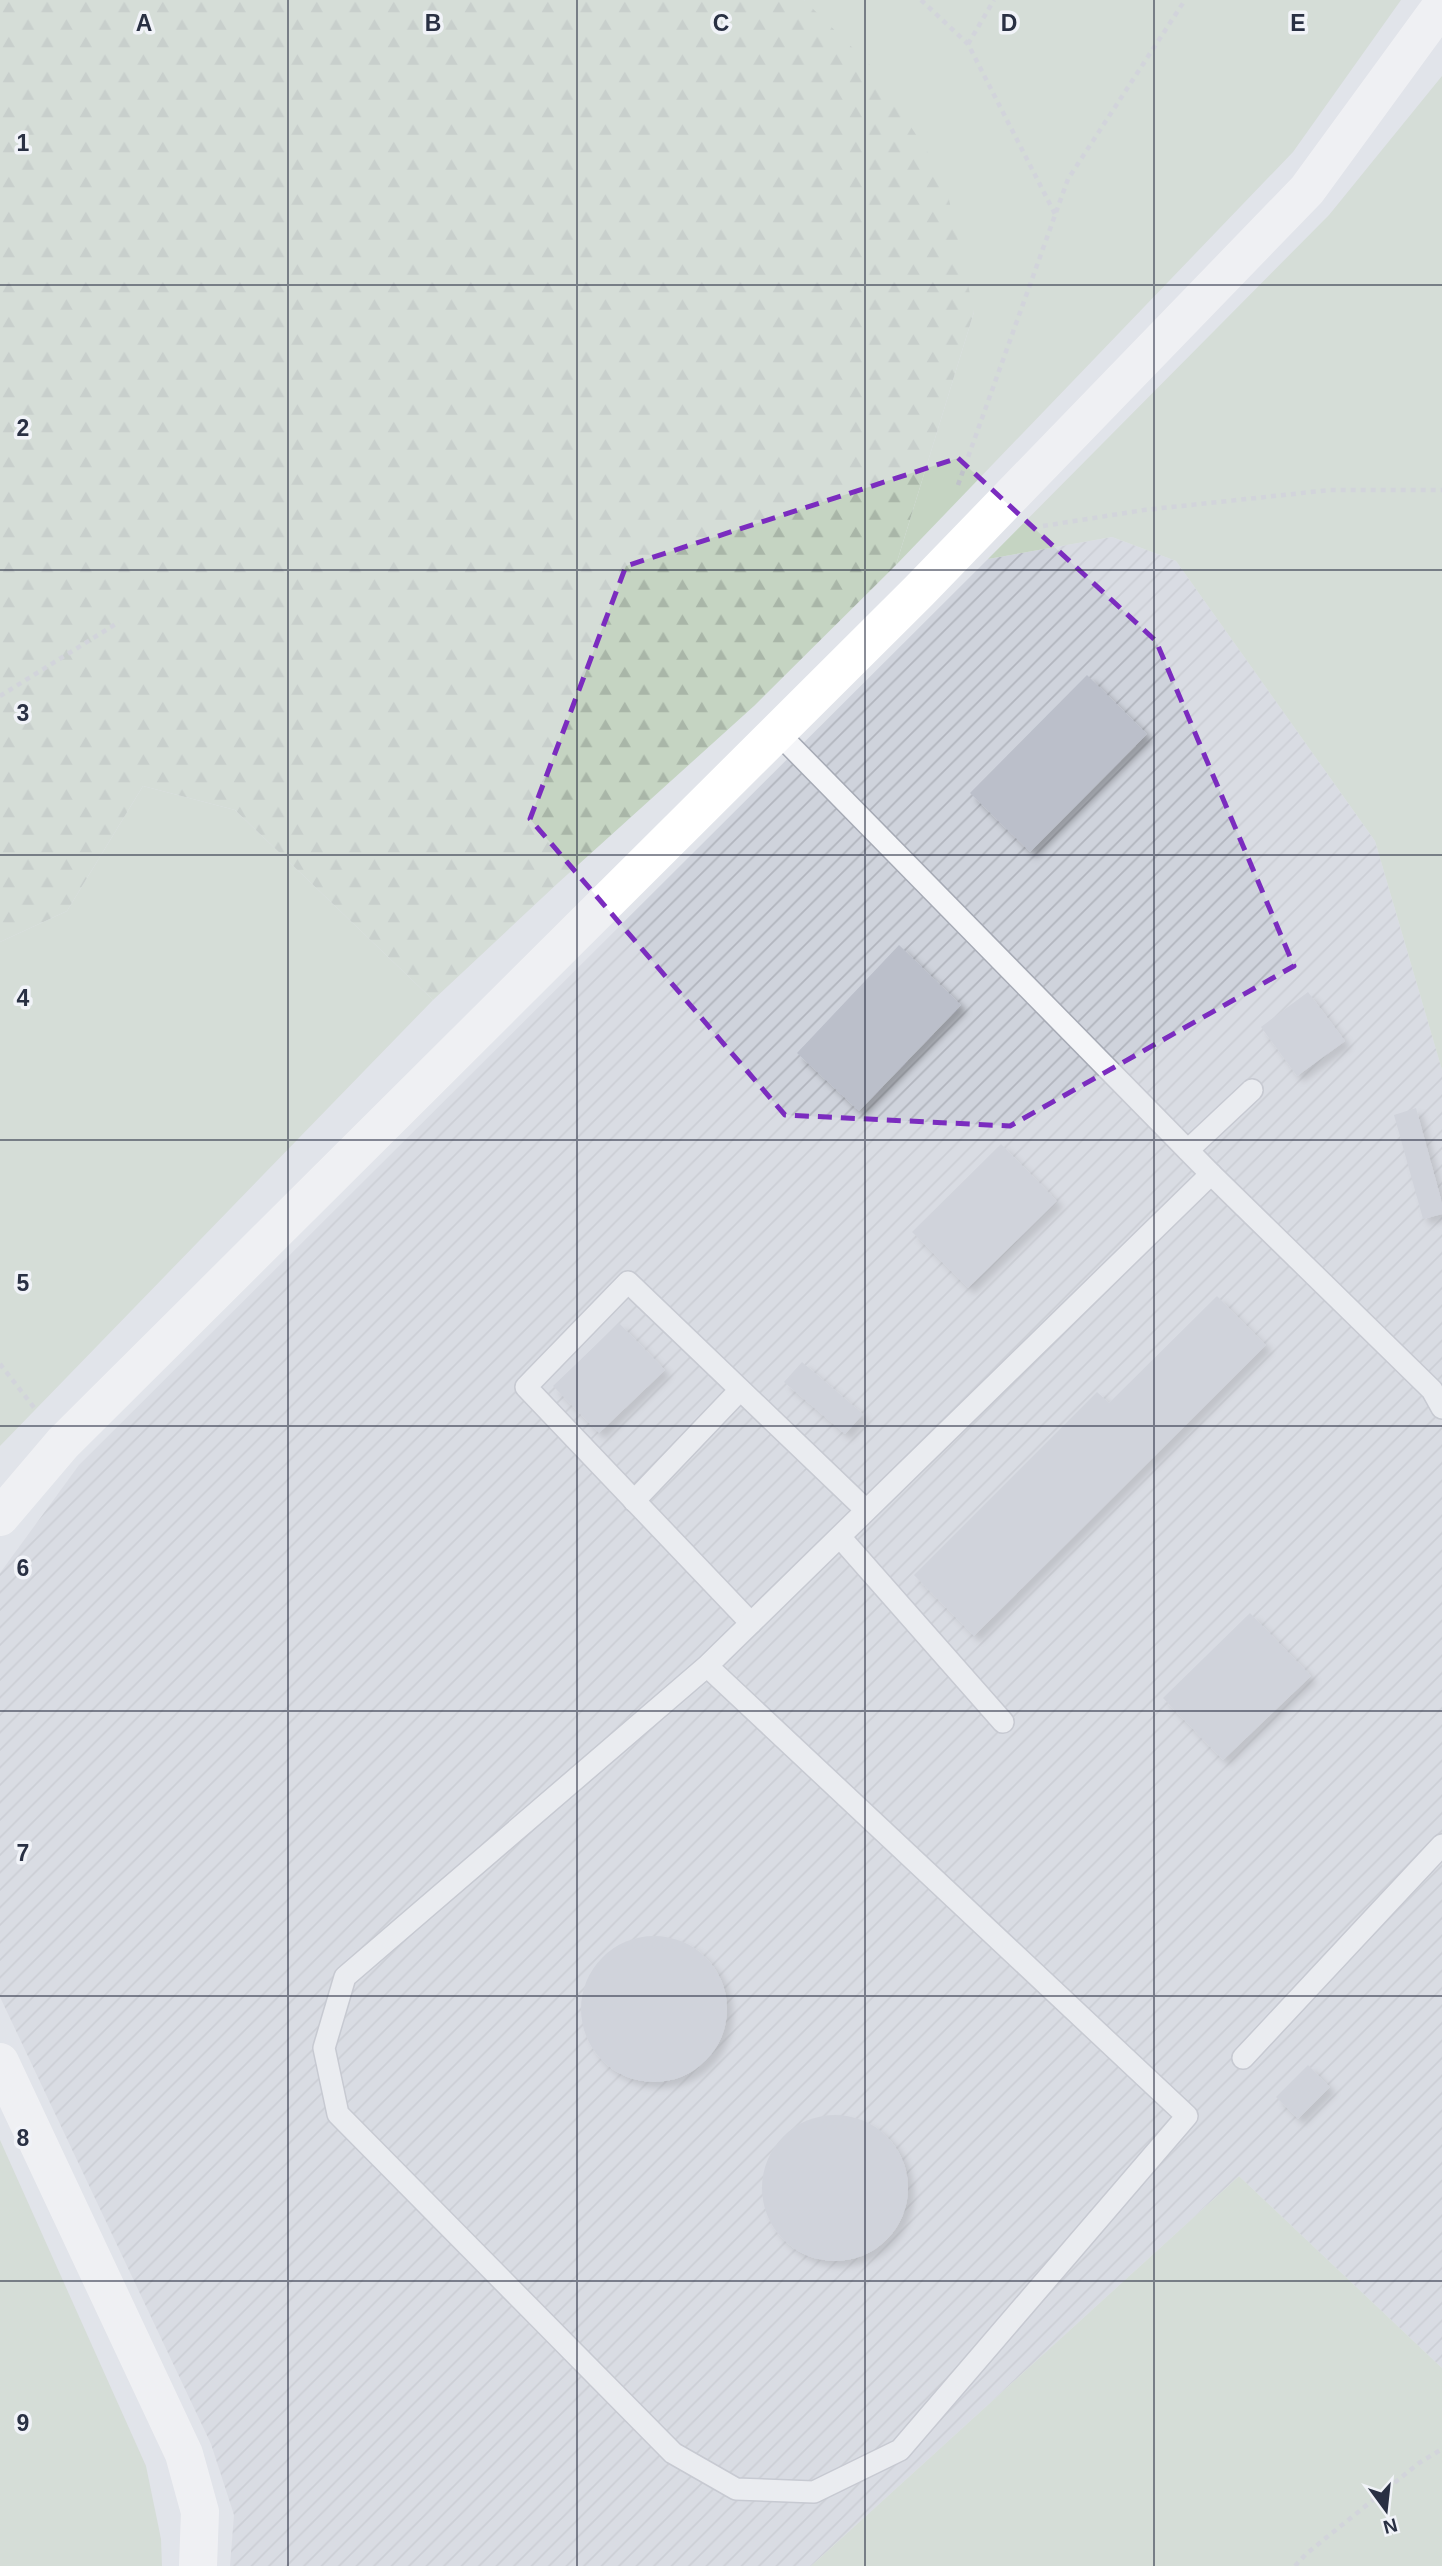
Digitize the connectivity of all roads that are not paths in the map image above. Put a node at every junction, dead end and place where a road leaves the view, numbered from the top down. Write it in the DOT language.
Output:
graph roads {
  1 [pos="1442,5"];
  2 [pos="778,733"];
  3 [pos="1252,1090"];
  4 [pos="1188,1150"];
  5 [pos="1211,1174"];
  6 [pos="740,1390"];
  7 [pos="1442,1408"];
  8 [pos="634,1501"];
  9 [pos="866,1510"];
  10 [pos="0,1517"];
  11 [pos="840,1537"];
  12 [pos="751,1623"];
  13 [pos="706,1666"];
  14 [pos="1003,1722"];
  15 [pos="1442,1845"];
  16 [pos="1243,2058"];
  17 [pos="0,2062"];
  18 [pos="198,2566"];
  1 -- 2 [label="street"];
  2 -- 4 [label="lane"];
  2 -- 10 [label="street"];
  3 -- 4 [label="lane"];
  4 -- 5 [label="lane"];
  5 -- 7 [label="lane"];
  5 -- 9 [label="lane"];
  6 -- 8 [label="lane"];
  6 -- 8 [label="lane"];
  6 -- 9 [label="lane"];
  8 -- 12 [label="lane"];
  9 -- 11 [label="lane"];
  11 -- 12 [label="lane"];
  11 -- 14 [label="lane"];
  12 -- 13 [label="lane"];
  13 -- 13 [label="lane"];
  15 -- 16 [label="lane"];
  17 -- 18 [label="street"];
}
